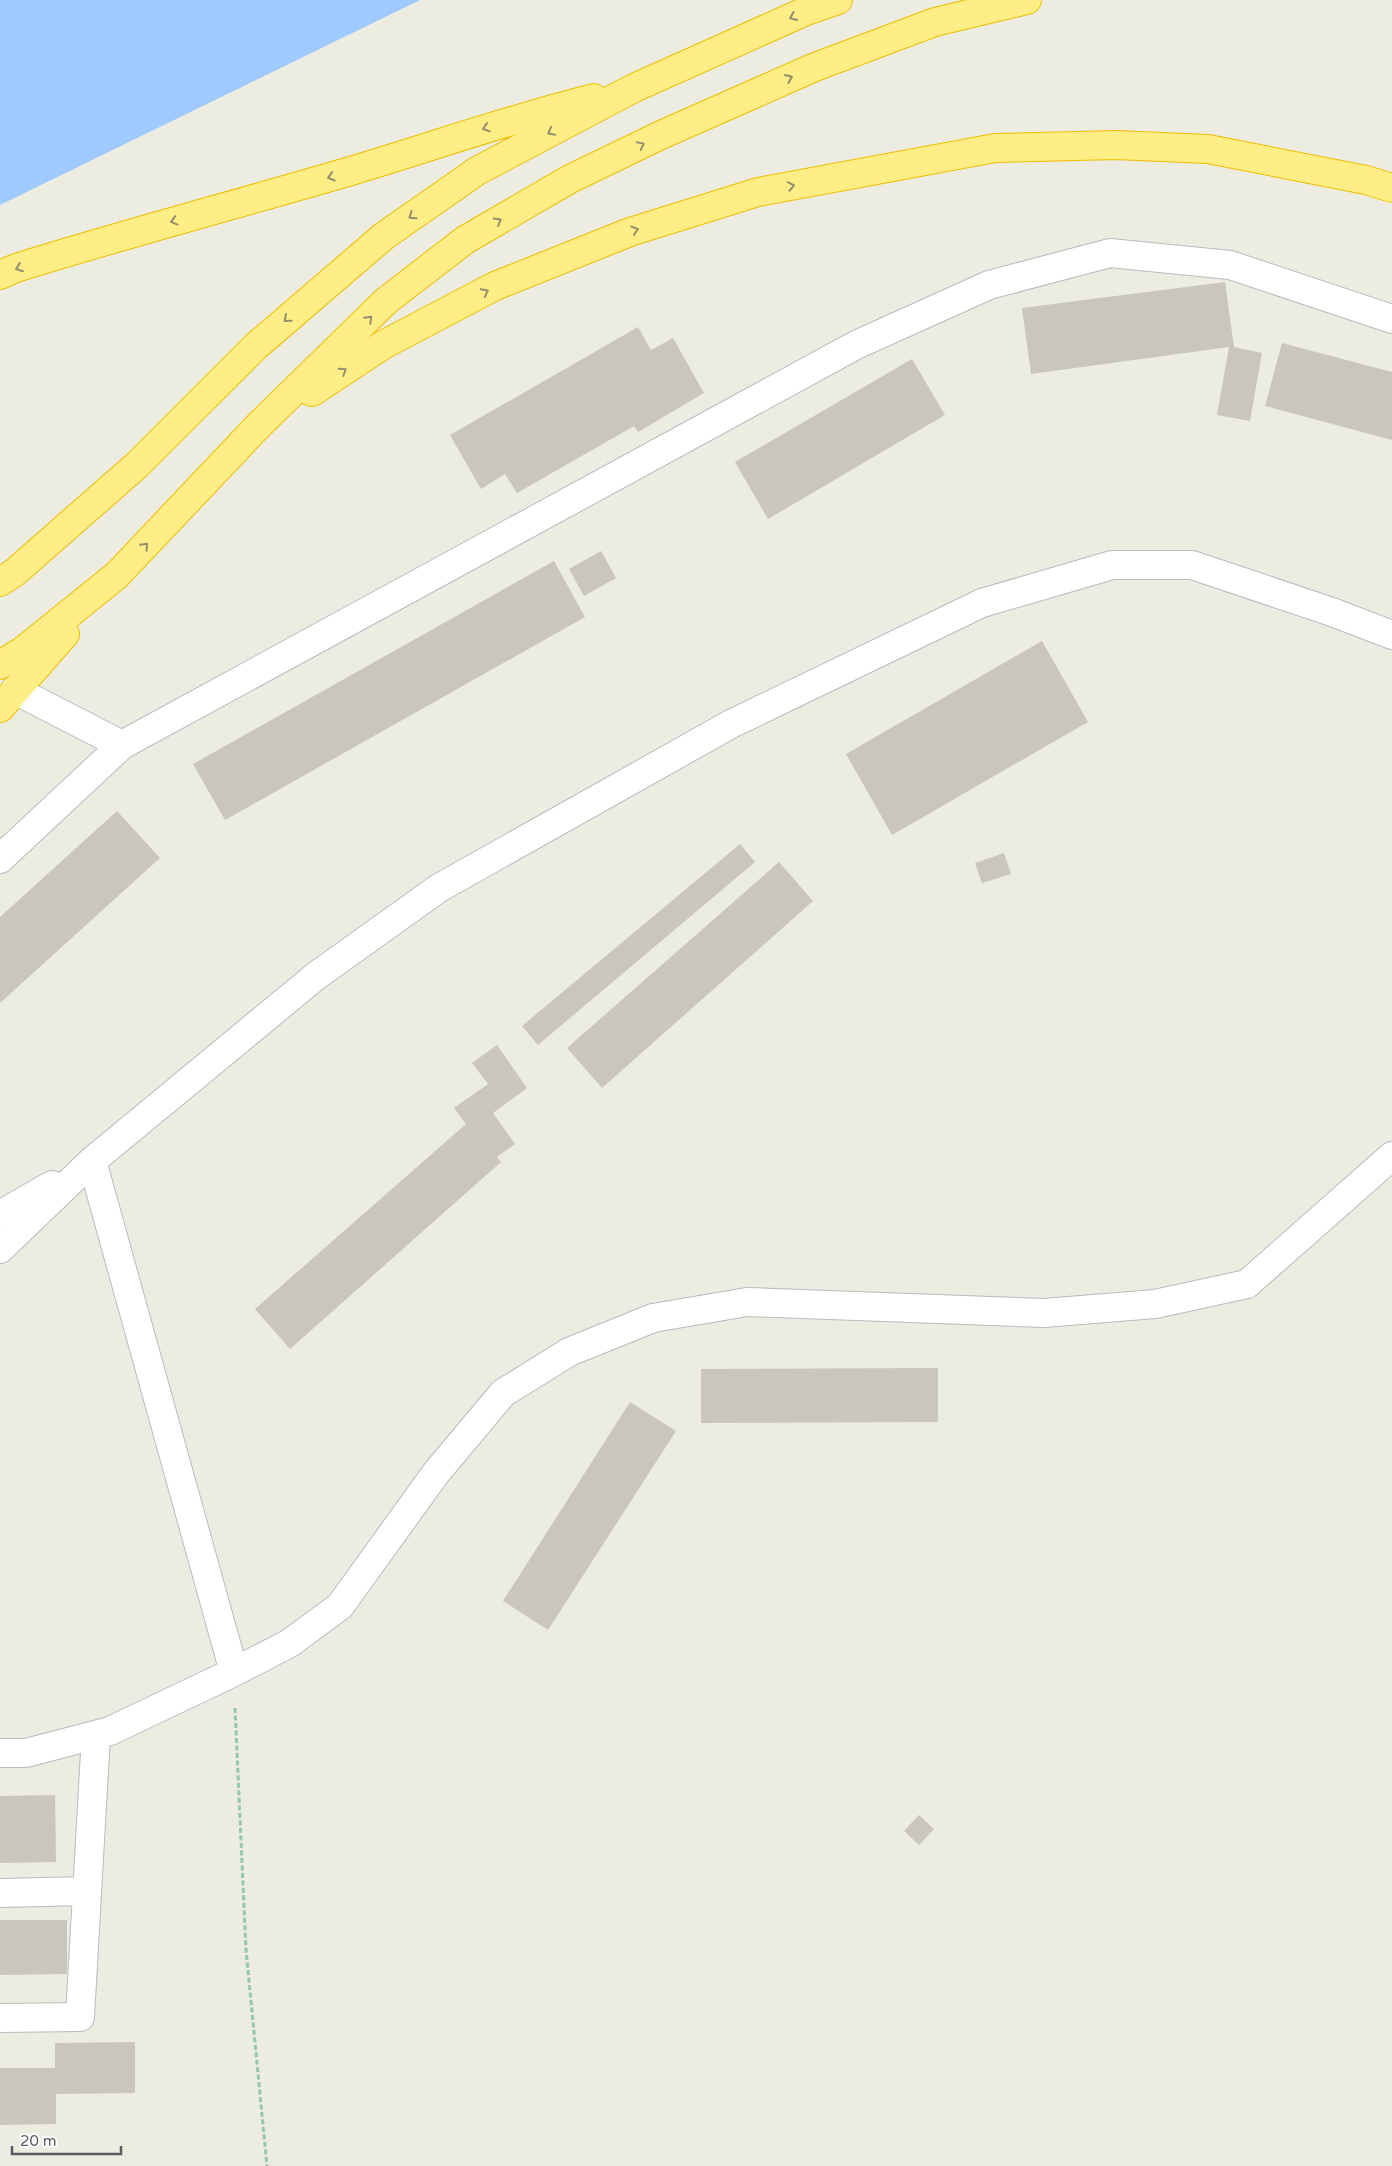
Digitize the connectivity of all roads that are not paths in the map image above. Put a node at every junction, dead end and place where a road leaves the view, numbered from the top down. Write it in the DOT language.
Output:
graph roads {
  1 [pos="838,0"];
  2 [pos="1026,0"];
  3 [pos="634,88"];
  4 [pos="1392,188"];
  5 [pos="0,276"];
  6 [pos="1392,319"];
  7 [pos="258,426"];
  8 [pos="117,576"];
  9 [pos="0,582"];
  10 [pos="1392,635"];
  11 [pos="0,665"];
  12 [pos="8,699"];
  13 [pos="122,745"];
  14 [pos="0,859"];
  15 [pos="1392,1156"];
  16 [pos="92,1162"];
  17 [pos="0,1215"];
  18 [pos="0,1249"];
  19 [pos="234,1672"];
  20 [pos="96,1735"];
  21 [pos="0,1753"];
  22 [pos="87,1891"];
  23 [pos="0,1893"];
  24 [pos="0,2018"];
  1 -- 3 [label="highway, one-way"];
  7 -- 2 [label="highway, one-way"];
  3 -- 5 [label="highway, one-way"];
  3 -- 9 [label="highway, one-way"];
  7 -- 4 [label="highway, one-way"];
  6 -- 13 [label="street"];
  8 -- 7 [label="highway, one-way"];
  8 -- 11 [label="highway"];
  8 -- 12 [label="highway"];
  10 -- 16 [label="street"];
  12 -- 13 [label="street"];
  13 -- 14 [label="street"];
  15 -- 19 [label="street"];
  16 -- 17 [label="street"];
  16 -- 18 [label="street"];
  16 -- 19 [label="street"];
  19 -- 20 [label="street"];
  20 -- 21 [label="street"];
  20 -- 22 [label="street"];
  22 -- 23 [label="street"];
  22 -- 24 [label="street"];
}
